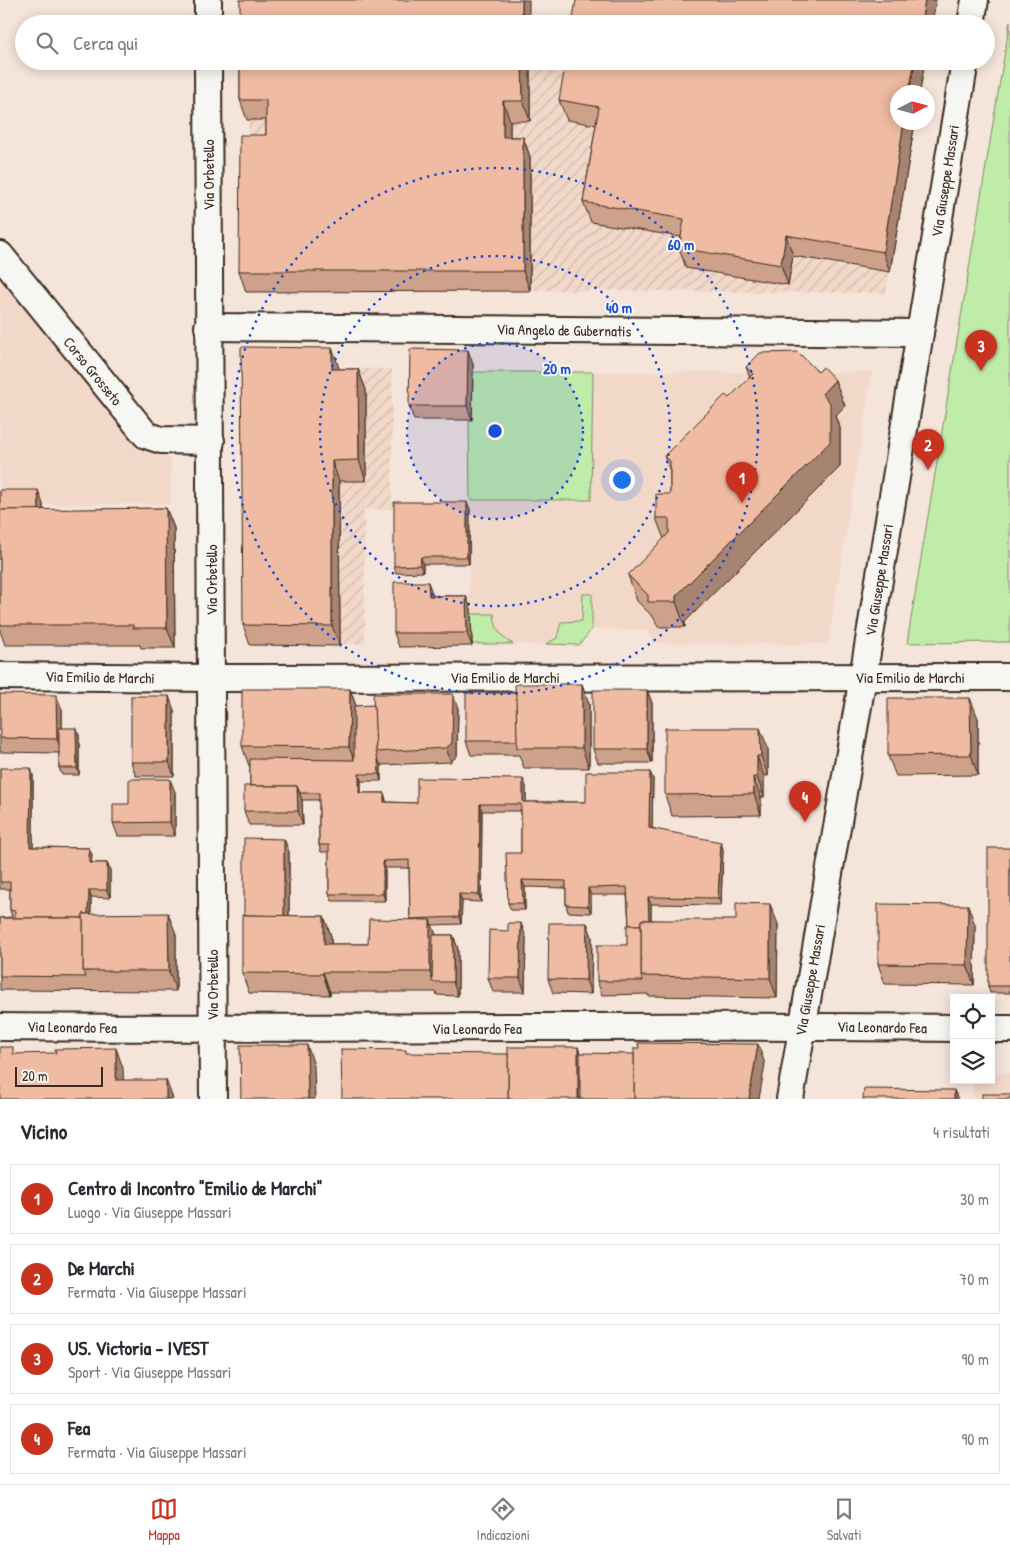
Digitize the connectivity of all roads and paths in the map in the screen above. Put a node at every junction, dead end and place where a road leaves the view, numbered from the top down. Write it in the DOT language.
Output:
graph roads {
  1 [pos="208,0"];
  2 [pos="975,0"];
  3 [pos="208,15"];
  4 [pos="972,15"];
  5 [pos="208,70"];
  6 [pos="963,70"];
  7 [pos="0,255"];
  8 [pos="208,327"];
  9 [pos="920,333"];
  10 [pos="211,441"];
  11 [pos="0,676"];
  12 [pos="863,677"];
  13 [pos="1010,677"];
  14 [pos="211,678"];
  15 [pos="802,1026"];
  16 [pos="0,1027"];
  17 [pos="950,1028"];
  18 [pos="213,1029"];
  19 [pos="995,1029"];
  20 [pos="1010,1029"];
  21 [pos="213,1099"];
  22 [pos="790,1099"];
  1 -- 3 [label="street"];
  2 -- 4 [label="street"];
  5 -- 8 [label="street, Via Orbetello"];
  6 -- 9 [label="street, Via Giuseppe Massari"];
  7 -- 10 [label="street, Corso Grosseto"];
  8 -- 9 [label="street, Via Angelo de Gubernatis"];
  8 -- 10 [label="street, Via Orbetello"];
  9 -- 12 [label="street, Via Giuseppe Massari"];
  10 -- 14 [label="street, Via Orbetello"];
  11 -- 14 [label="street, Via Emilio de Marchi"];
  12 -- 13 [label="street, Via Emilio de Marchi"];
  12 -- 14 [label="street, Via Emilio de Marchi"];
  12 -- 15 [label="street, Via Giuseppe Massari"];
  14 -- 18 [label="street, Via Orbetello"];
  15 -- 17 [label="street, Via Leonardo Fea"];
  15 -- 18 [label="street, Via Leonardo Fea"];
  15 -- 22 [label="street, Via Giuseppe Massari"];
  16 -- 18 [label="street, Via Leonardo Fea"];
  18 -- 21 [label="street, Via Orbetello"];
  19 -- 20 [label="street"];
}
